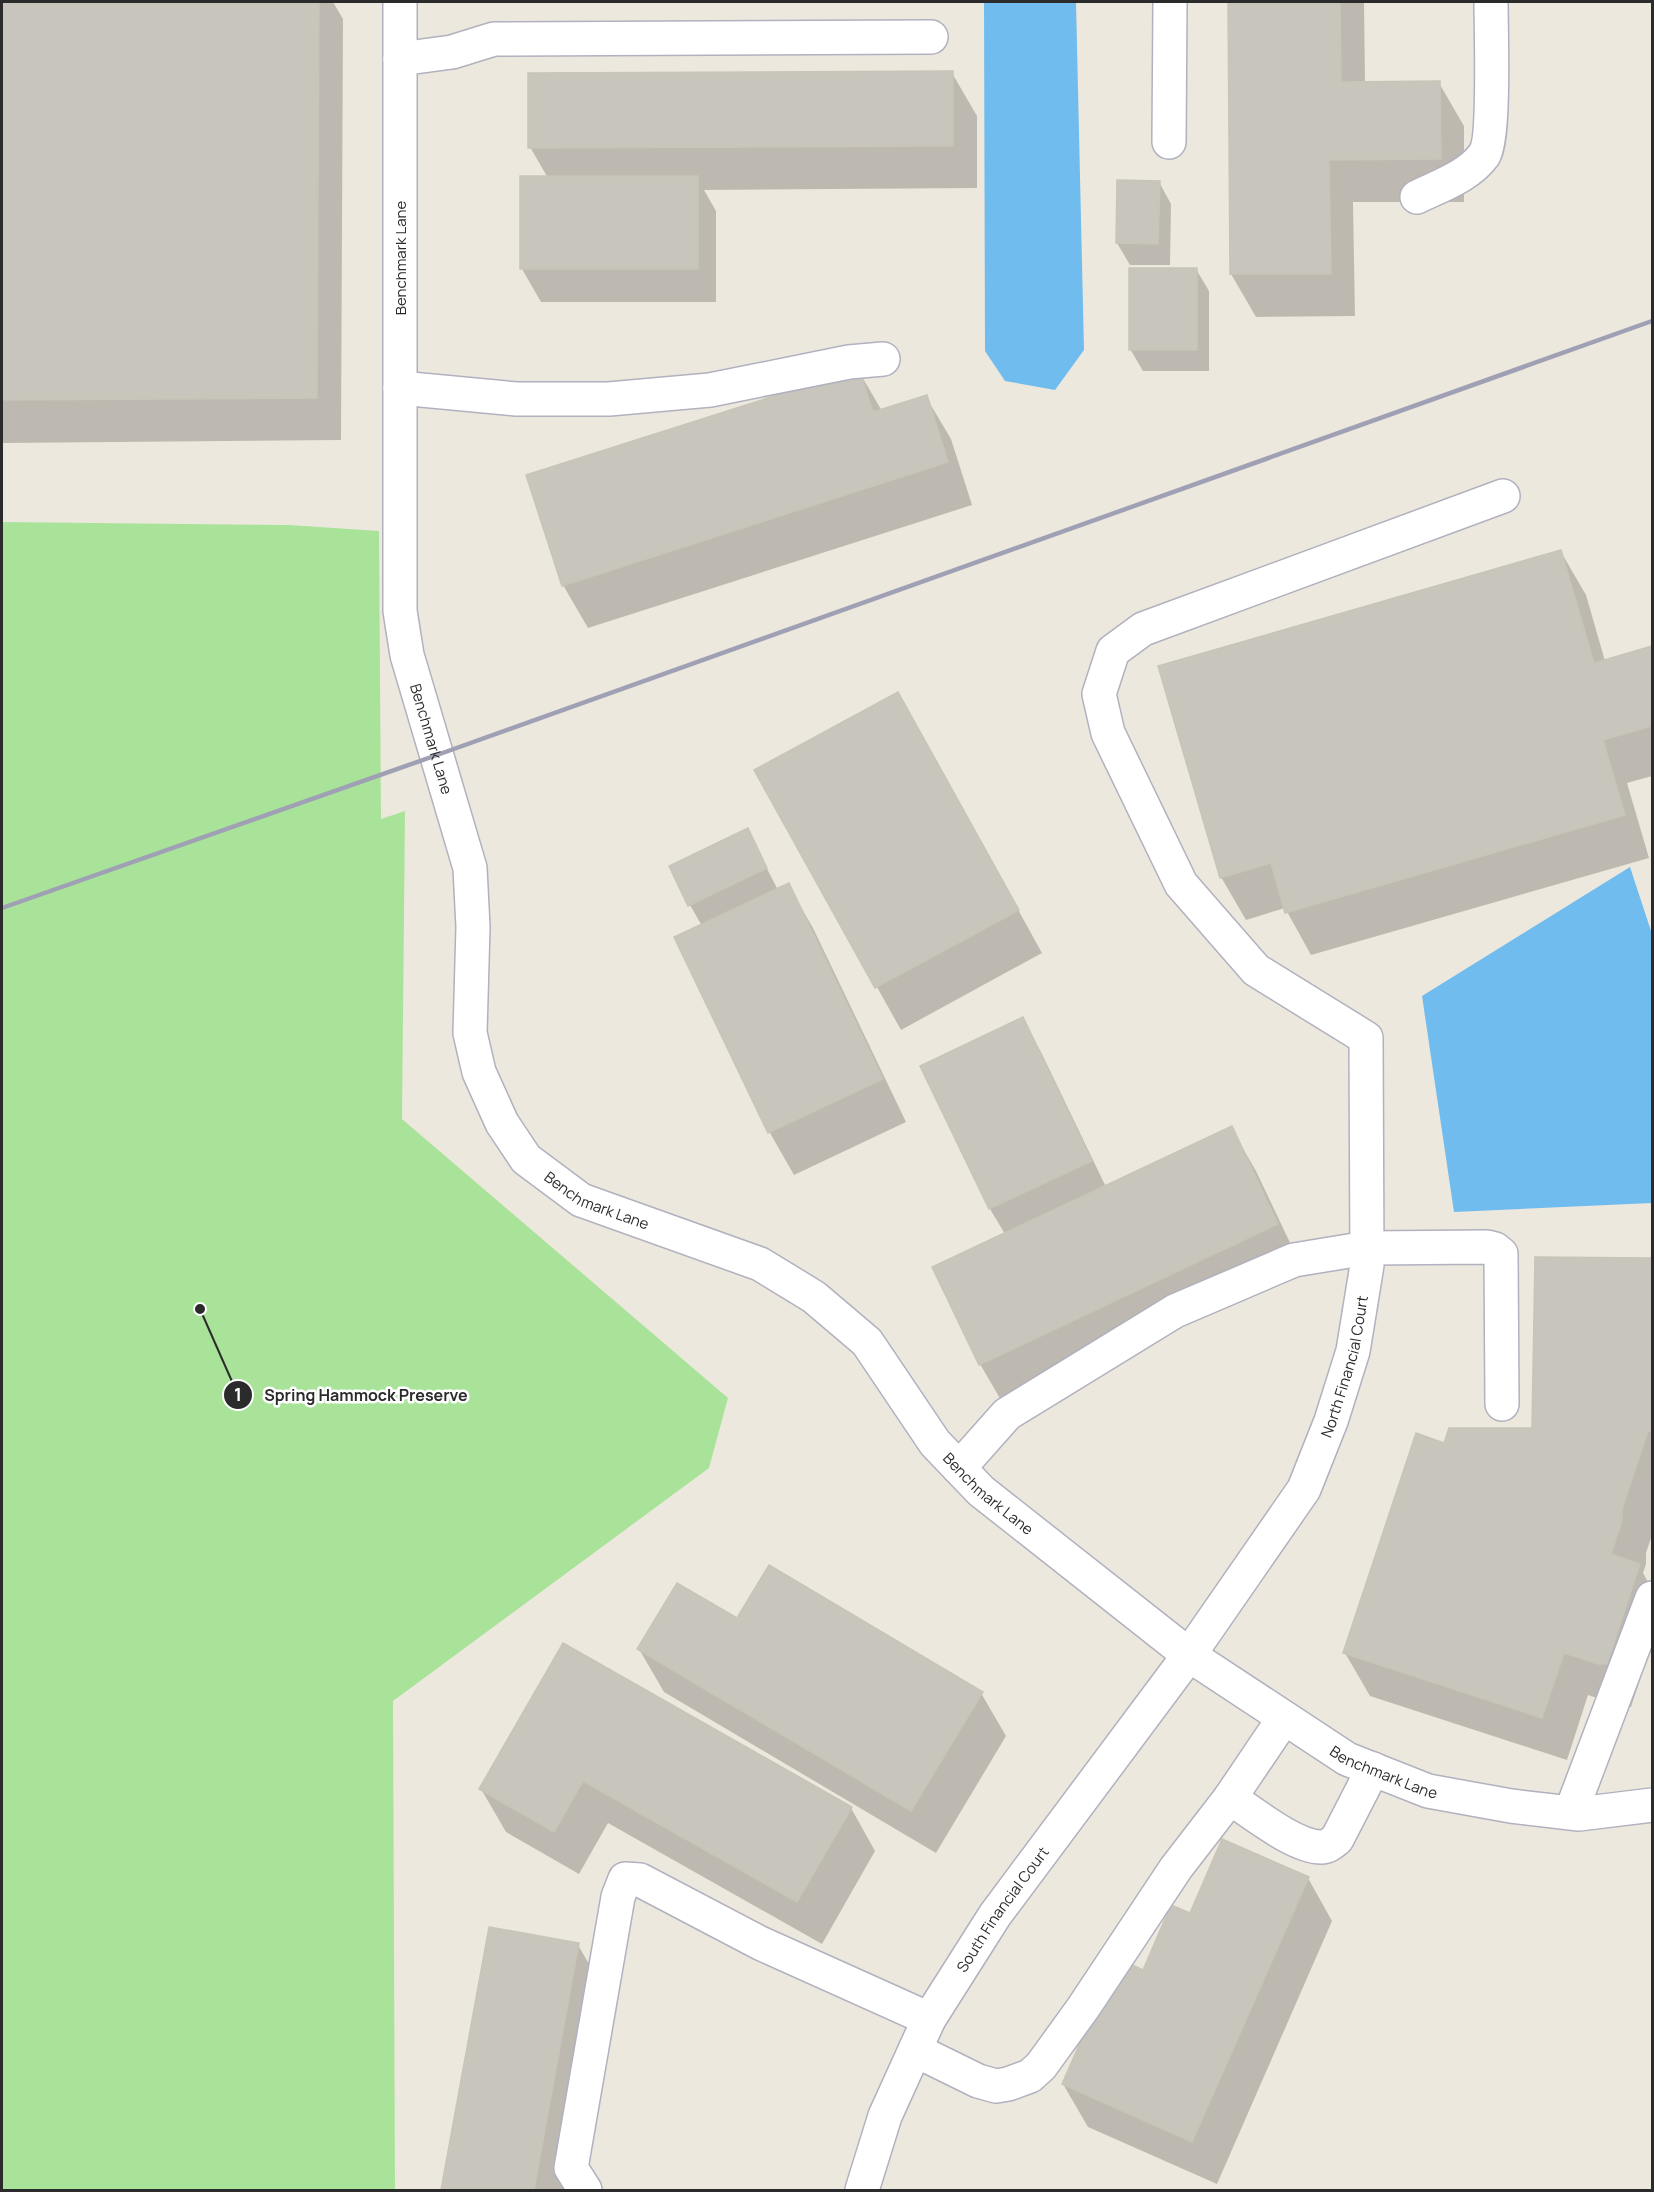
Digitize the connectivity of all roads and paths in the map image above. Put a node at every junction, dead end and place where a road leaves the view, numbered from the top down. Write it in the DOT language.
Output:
graph roads {
  1 [pos="400,2"];
  2 [pos="1170,2"];
  3 [pos="1491,2"];
  4 [pos="931,37"];
  5 [pos="400,59"];
  6 [pos="1169,142"];
  7 [pos="1418,197"];
  8 [pos="883,359"];
  9 [pos="400,388"];
  10 [pos="1503,496"];
  11 [pos="1367,1248"];
  12 [pos="1502,1404"];
  13 [pos="960,1468"];
  14 [pos="1653,1598"];
  15 [pos="1189,1655"];
  16 [pos="1284,1718"];
  17 [pos="1373,1769"];
  18 [pos="1230,1798"];
  19 [pos="1653,1805"];
  20 [pos="1571,1812"];
  21 [pos="929,2019"];
  22 [pos="915,2050"];
  23 [pos="585,2190"];
  24 [pos="862,2190"];
  1 -- 5 [label="street, Benchmark Lane"];
  2 -- 6 [label="street"];
  3 -- 7 [label="street"];
  4 -- 5 [label="street"];
  5 -- 9 [label="street, Benchmark Lane"];
  8 -- 9 [label="street"];
  9 -- 13 [label="street, Benchmark Lane"];
  10 -- 11 [label="street, North Financial Court"];
  11 -- 12 [label="street"];
  11 -- 13 [label="street"];
  11 -- 15 [label="street, North Financial Court"];
  13 -- 15 [label="street, Benchmark Lane"];
  14 -- 20 [label="street"];
  15 -- 16 [label="street, Benchmark Lane"];
  15 -- 21 [label="street, South Financial Court"];
  16 -- 17 [label="street, Benchmark Lane"];
  16 -- 18 [label="street"];
  17 -- 18 [label="street"];
  17 -- 20 [label="street, Benchmark Lane"];
  18 -- 22 [label="street"];
  19 -- 20 [label="street, Benchmark Lane"];
  21 -- 22 [label="street, South Financial Court"];
  21 -- 23 [label="street"];
  22 -- 24 [label="street, South Financial Court"];
}
